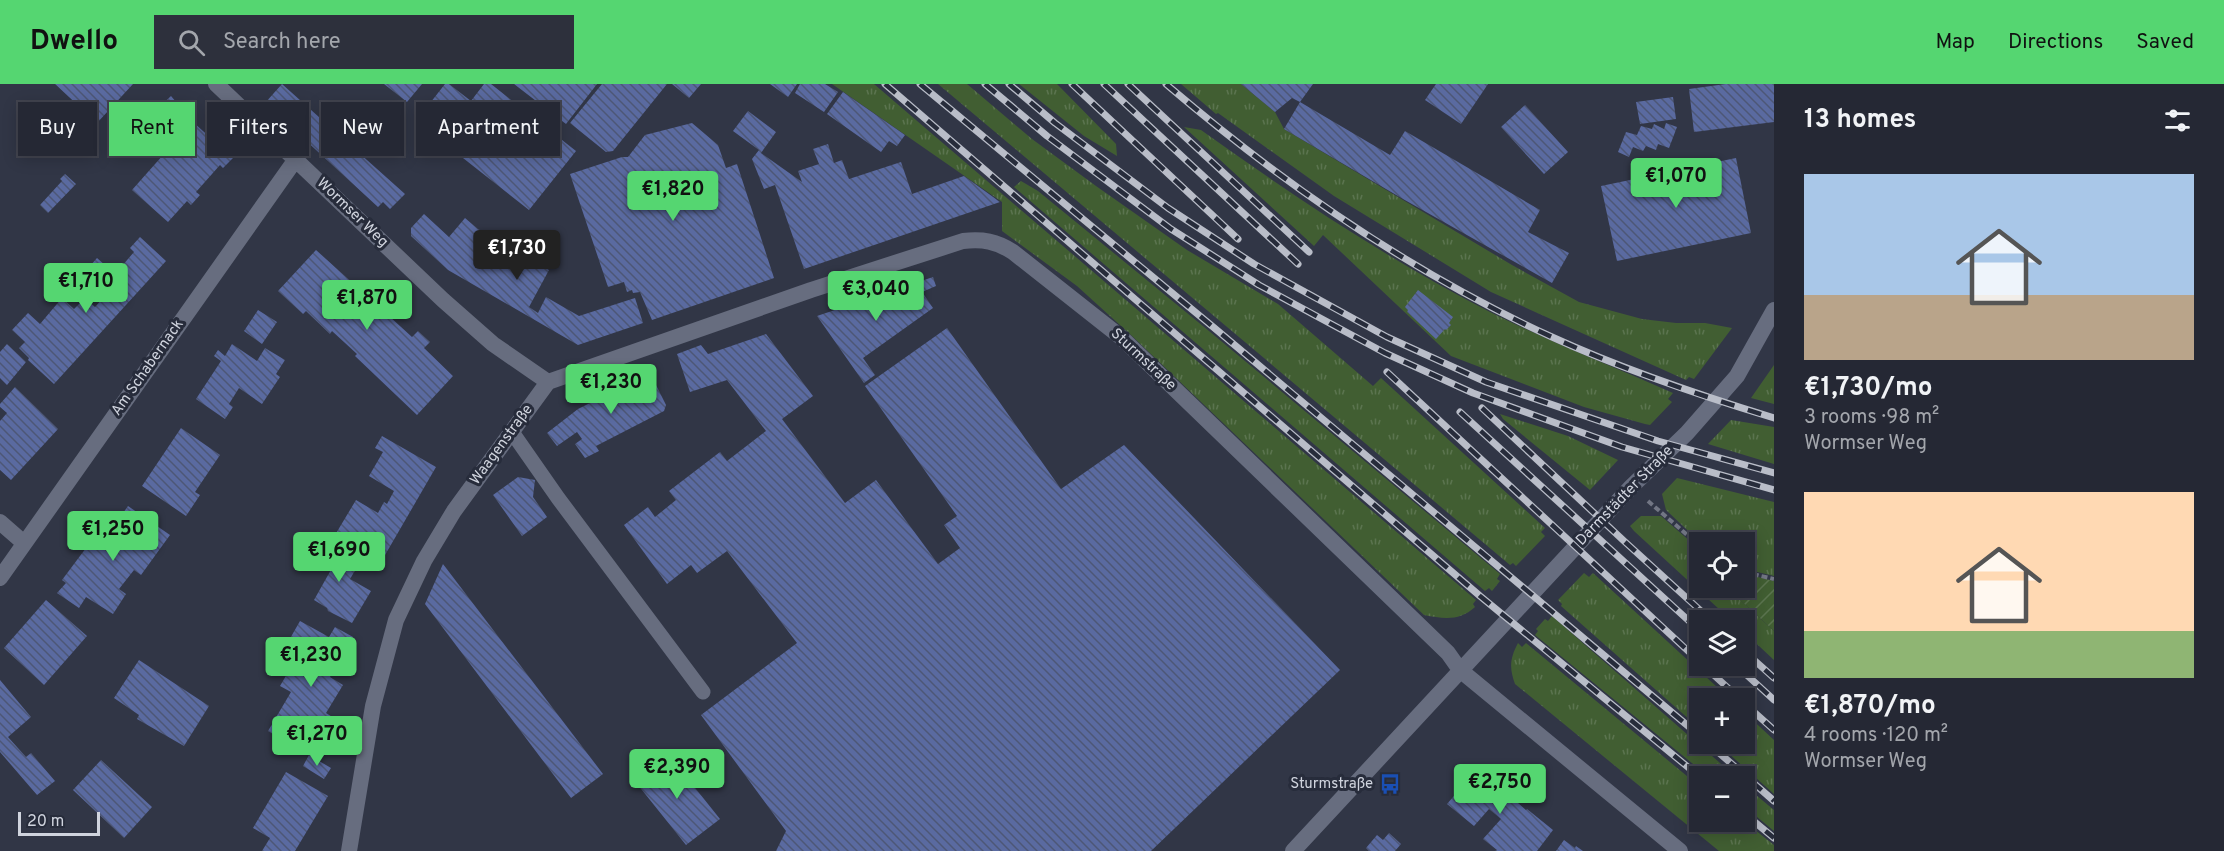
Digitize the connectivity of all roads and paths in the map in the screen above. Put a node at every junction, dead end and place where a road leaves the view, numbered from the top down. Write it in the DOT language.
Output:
graph roads {
  1 [pos="216,84"];
  2 [pos="296,159"];
  3 [pos="1774,310"];
  4 [pos="548,382"];
  5 [pos="512,432"];
  6 [pos="1631,487"];
  7 [pos="0,522"];
  8 [pos="1689,537"];
  9 [pos="24,543"];
  10 [pos="1755,575"];
  11 [pos="0,578"];
  12 [pos="1774,579"];
  13 [pos="1461,669"];
  14 [pos="703,692"];
  15 [pos="349,851"];
  16 [pos="1293,851"];
  17 [pos="1680,851"];
  1 -- 2 [label="street, Wormser Weg"];
  2 -- 4 [label="street, Wormser Weg"];
  2 -- 9 [label="street, Am Schabernack"];
  3 -- 6 [label="street, Darmstädter Straße"];
  4 -- 5 [label="street, Waagenstraße"];
  4 -- 13 [label="street, Sturmstraße"];
  5 -- 14 [label="lane"];
  5 -- 15 [label="street, Waagenstraße"];
  6 -- 8 [label="path"];
  6 -- 13 [label="street, Darmstädter Straße"];
  7 -- 9 [label="street"];
  9 -- 11 [label="street, Am Schabernack"];
  10 -- 12 [label="path"];
  13 -- 16 [label="street, Darmstädter Straße"];
  13 -- 17 [label="street, Sturmstraße"];
}
